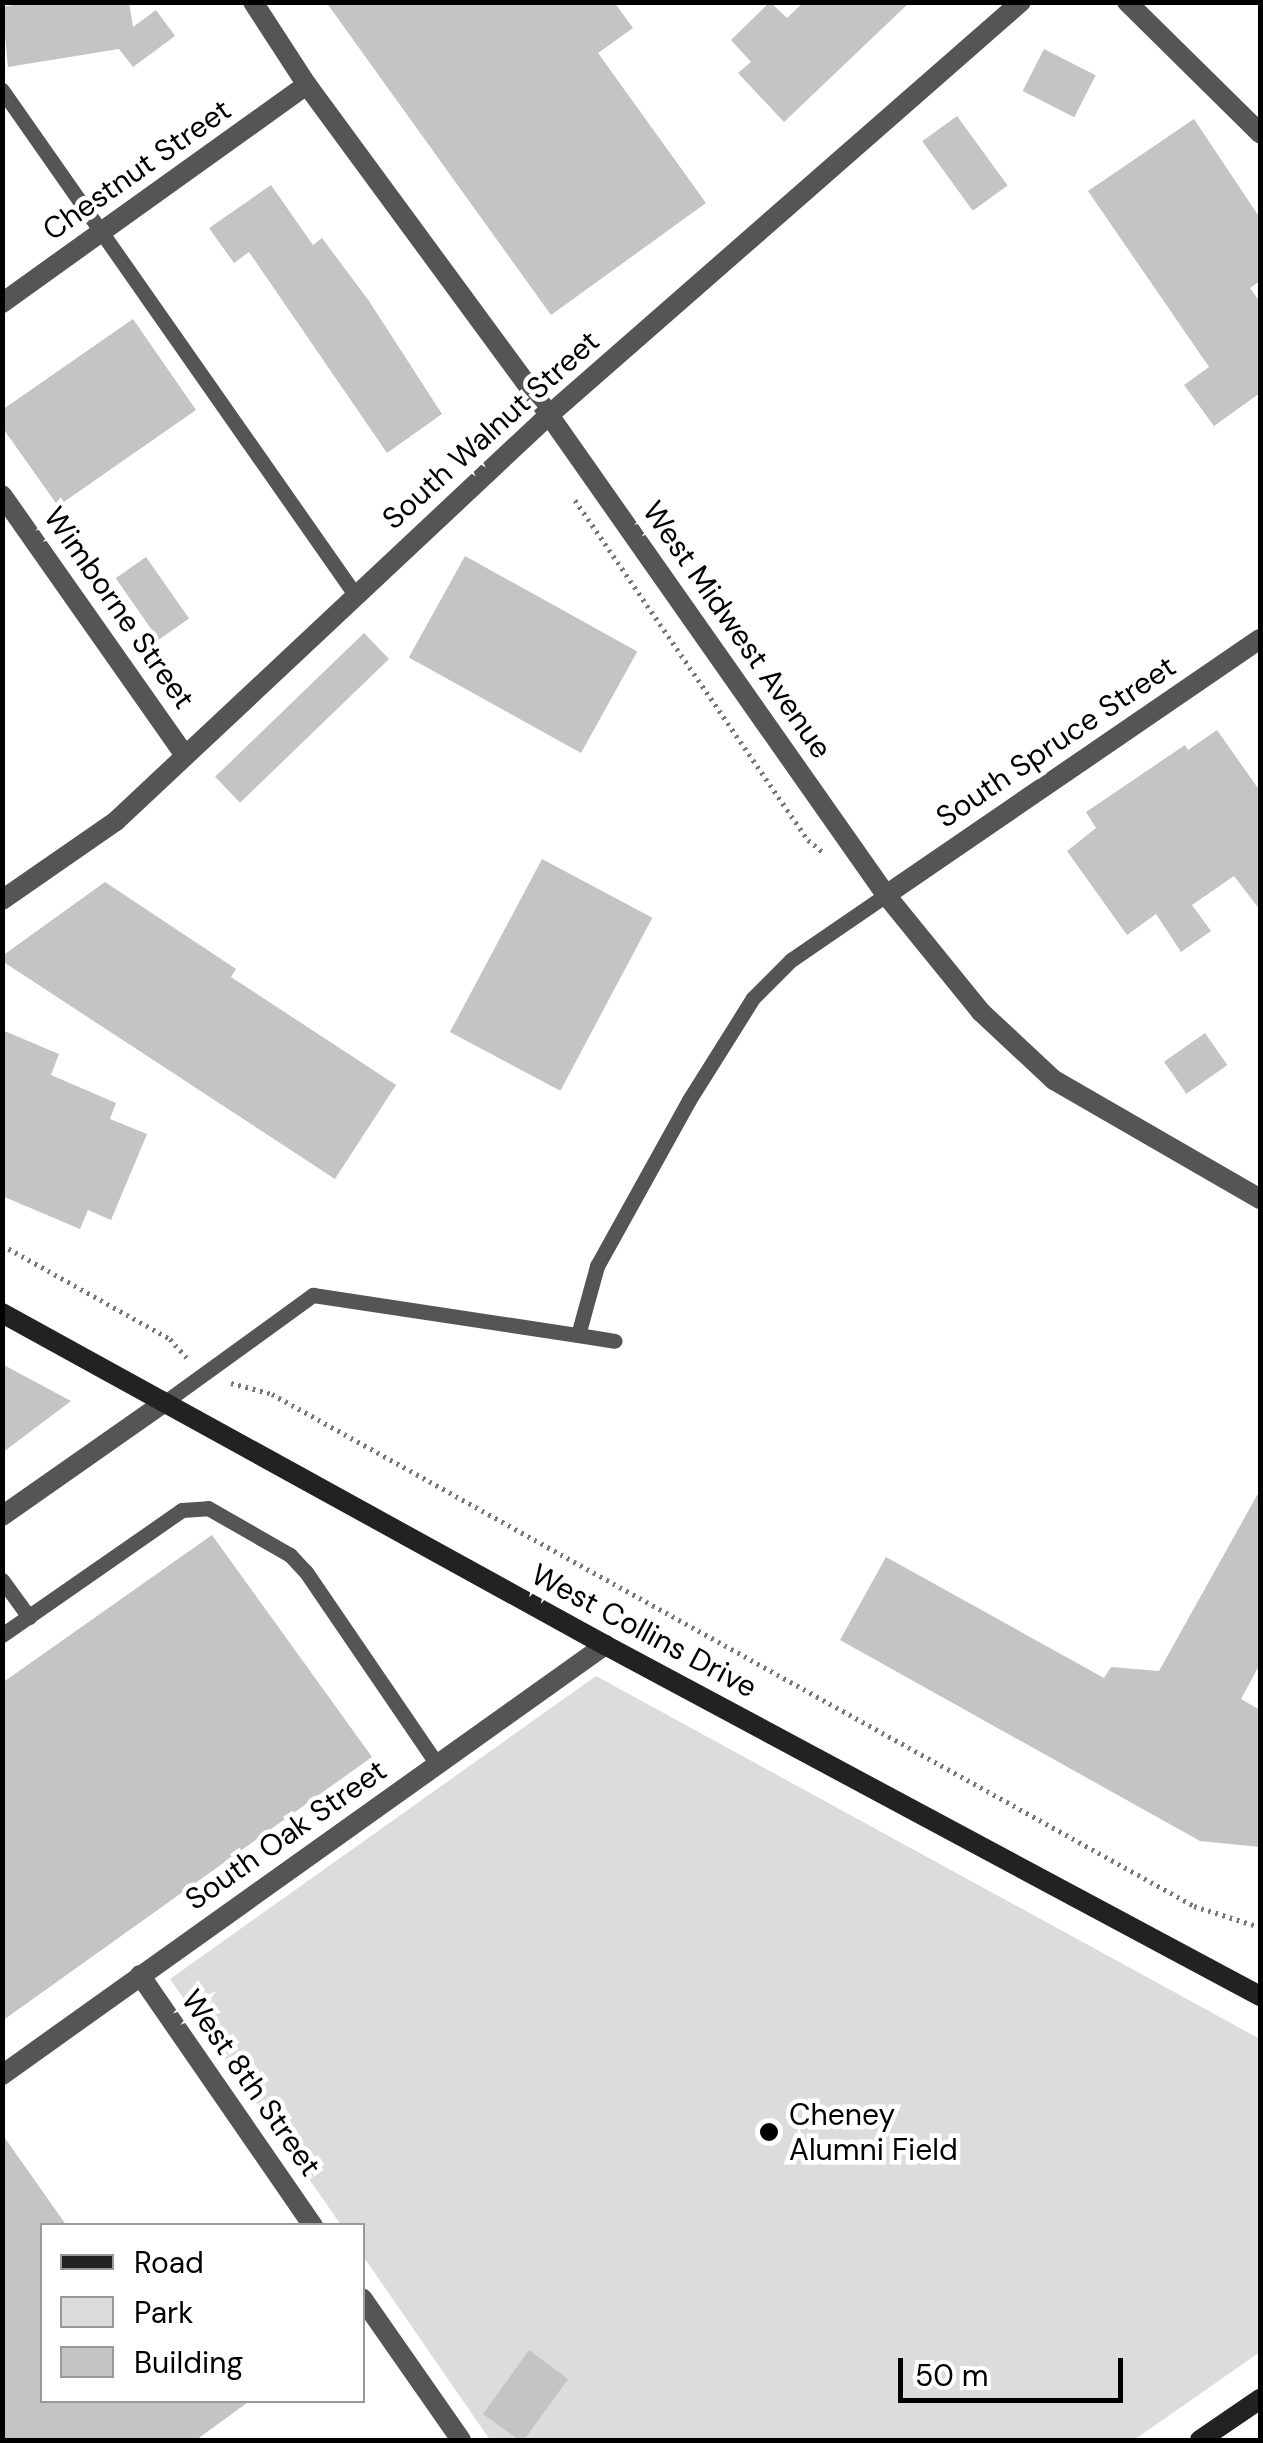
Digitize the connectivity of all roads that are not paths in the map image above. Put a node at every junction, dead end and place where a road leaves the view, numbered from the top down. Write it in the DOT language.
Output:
graph roads {
  1 [pos="253,2"];
  2 [pos="1020,2"];
  3 [pos="1127,2"];
  4 [pos="307,86"];
  5 [pos="2,90"];
  6 [pos="1260,133"];
  7 [pos="102,232"];
  8 [pos="2,303"];
  9 [pos="549,415"];
  10 [pos="2,495"];
  11 [pos="356,596"];
  12 [pos="1260,639"];
  13 [pos="186,755"];
  14 [pos="886,895"];
  15 [pos="2,900"];
  16 [pos="1260,1199"];
  17 [pos="2,1312"];
  18 [pos="578,1335"];
  19 [pos="615,1341"];
  20 [pos="165,1402"];
  21 [pos="2,1516"];
  22 [pos="2,1580"];
  23 [pos="29,1617"];
  24 [pos="2,1635"];
  25 [pos="605,1646"];
  26 [pos="437,1764"];
  27 [pos="140,1975"];
  28 [pos="1260,1996"];
  29 [pos="2,2075"];
  30 [pos="311,2223"];
  31 [pos="365,2302"];
  32 [pos="1260,2399"];
  33 [pos="461,2440"];
  34 [pos="1200,2440"];
  1 -- 4 [label="street, West Midwest Avenue"];
  2 -- 9 [label="street, South Walnut Street"];
  3 -- 6 [label="street"];
  4 -- 7 [label="street, Chestnut Street"];
  4 -- 9 [label="street, West Midwest Avenue"];
  5 -- 7 [label="lane"];
  7 -- 8 [label="street, Chestnut Street"];
  7 -- 11 [label="lane"];
  9 -- 11 [label="street, South Walnut Street"];
  9 -- 14 [label="street, West Midwest Avenue"];
  10 -- 13 [label="street, Wimborne Street"];
  11 -- 13 [label="street, South Walnut Street"];
  12 -- 14 [label="street, South Spruce Street"];
  13 -- 15 [label="street, South Walnut Street"];
  14 -- 16 [label="street, West Midwest Avenue"];
  14 -- 18 [label="lane"];
  17 -- 20 [label="main road, West Collins Drive"];
  18 -- 19 [label="lane"];
  18 -- 20 [label="lane"];
  20 -- 21 [label="street"];
  20 -- 25 [label="main road, West Collins Drive"];
  22 -- 23 [label="lane"];
  23 -- 24 [label="lane"];
  23 -- 26 [label="lane"];
  25 -- 26 [label="street, South Oak Street"];
  25 -- 28 [label="main road, West Collins Drive"];
  26 -- 27 [label="street, South Oak Street"];
  27 -- 29 [label="street, South Oak Street"];
  27 -- 30 [label="street, West 8th Street"];
  31 -- 33 [label="street"];
  32 -- 34 [label="main road"];
}
